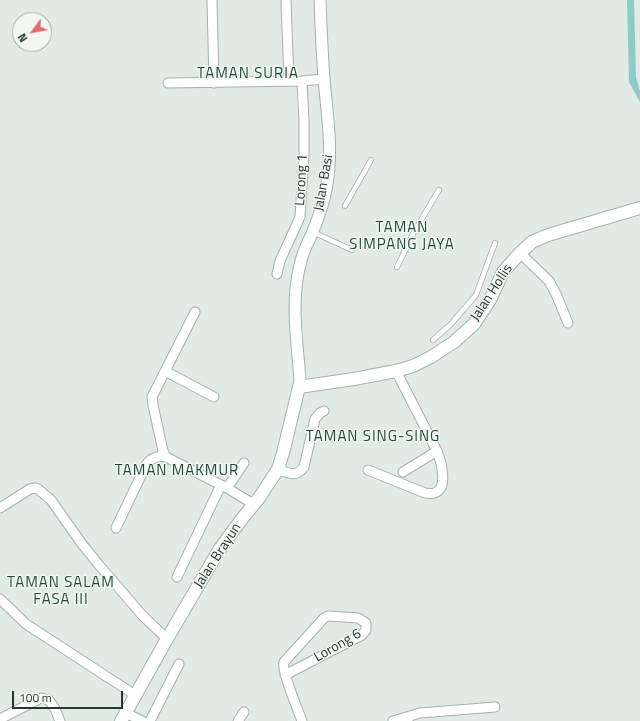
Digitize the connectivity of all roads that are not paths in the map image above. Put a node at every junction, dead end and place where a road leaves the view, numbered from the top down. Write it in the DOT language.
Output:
graph roads {
  1 [pos="212,0"];
  2 [pos="286,0"];
  3 [pos="320,0"];
  4 [pos="324,79"];
  5 [pos="289,81"];
  6 [pos="302,81"];
  7 [pos="214,83"];
  8 [pos="168,84"];
  9 [pos="371,160"];
  10 [pos="439,190"];
  11 [pos="345,206"];
  12 [pos="640,208"];
  13 [pos="313,232"];
  14 [pos="495,243"];
  15 [pos="352,250"];
  16 [pos="520,252"];
  17 [pos="396,267"];
  18 [pos="277,274"];
  19 [pos="195,312"];
  20 [pos="568,323"];
  21 [pos="433,340"];
  22 [pos="165,371"];
  23 [pos="396,371"];
  24 [pos="299,387"];
  25 [pos="214,397"];
  26 [pos="324,411"];
  27 [pos="437,452"];
  28 [pos="166,457"];
  29 [pos="244,463"];
  30 [pos="278,469"];
  31 [pos="368,470"];
  32 [pos="403,472"];
  33 [pos="224,487"];
  34 [pos="255,505"];
  35 [pos="0,508"];
  36 [pos="116,528"];
  37 [pos="177,577"];
  38 [pos="0,599"];
  39 [pos="167,639"];
  40 [pos="179,664"];
  41 [pos="285,675"];
  42 [pos="135,695"];
  43 [pos="495,707"];
  44 [pos="244,712"];
  45 [pos="15,717"];
  46 [pos="124,717"];
  47 [pos="409,718"];
  48 [pos="0,719"];
  49 [pos="60,721"];
  50 [pos="142,721"];
  51 [pos="150,721"];
  52 [pos="238,721"];
  53 [pos="302,721"];
  54 [pos="394,721"];
  1 -- 7 [label="street"];
  2 -- 5 [label="street"];
  3 -- 4 [label="street, Jalan Basi"];
  4 -- 6 [label="street"];
  4 -- 13 [label="street, Jalan Basi"];
  5 -- 6 [label="street"];
  5 -- 7 [label="street"];
  6 -- 18 [label="street, Lorong 1"];
  7 -- 8 [label="street"];
  9 -- 11 [label="lane"];
  10 -- 17 [label="lane"];
  12 -- 16 [label="main road, Jalan Hollis"];
  13 -- 15 [label="lane"];
  13 -- 24 [label="street, Jalan Basi"];
  14 -- 21 [label="lane"];
  16 -- 20 [label="street"];
  16 -- 23 [label="main road, Jalan Hollis"];
  19 -- 22 [label="street"];
  22 -- 25 [label="street"];
  22 -- 28 [label="street"];
  23 -- 24 [label="main road, Jalan Hollis"];
  23 -- 27 [label="street"];
  24 -- 30 [label="main road, Jalan Brayun"];
  26 -- 30 [label="street"];
  27 -- 31 [label="street"];
  27 -- 32 [label="street"];
  28 -- 33 [label="street"];
  28 -- 36 [label="street"];
  29 -- 33 [label="street"];
  30 -- 34 [label="main road, Jalan Brayun"];
  33 -- 34 [label="street"];
  33 -- 37 [label="street"];
  34 -- 39 [label="main road, Jalan Brayun"];
  35 -- 39 [label="street"];
  38 -- 42 [label="street"];
  39 -- 42 [label="main road, Jalan Brayun"];
  40 -- 51 [label="street"];
  41 -- 41 [label="street, Lorong 6"];
  41 -- 53 [label="street"];
  42 -- 46 [label="main road, Jalan Brayun"];
  43 -- 47 [label="street"];
  44 -- 52 [label="street"];
  45 -- 48 [label="street"];
  45 -- 49 [label="street"];
  46 -- 50 [label="street"];
  47 -- 54 [label="street"];
}
